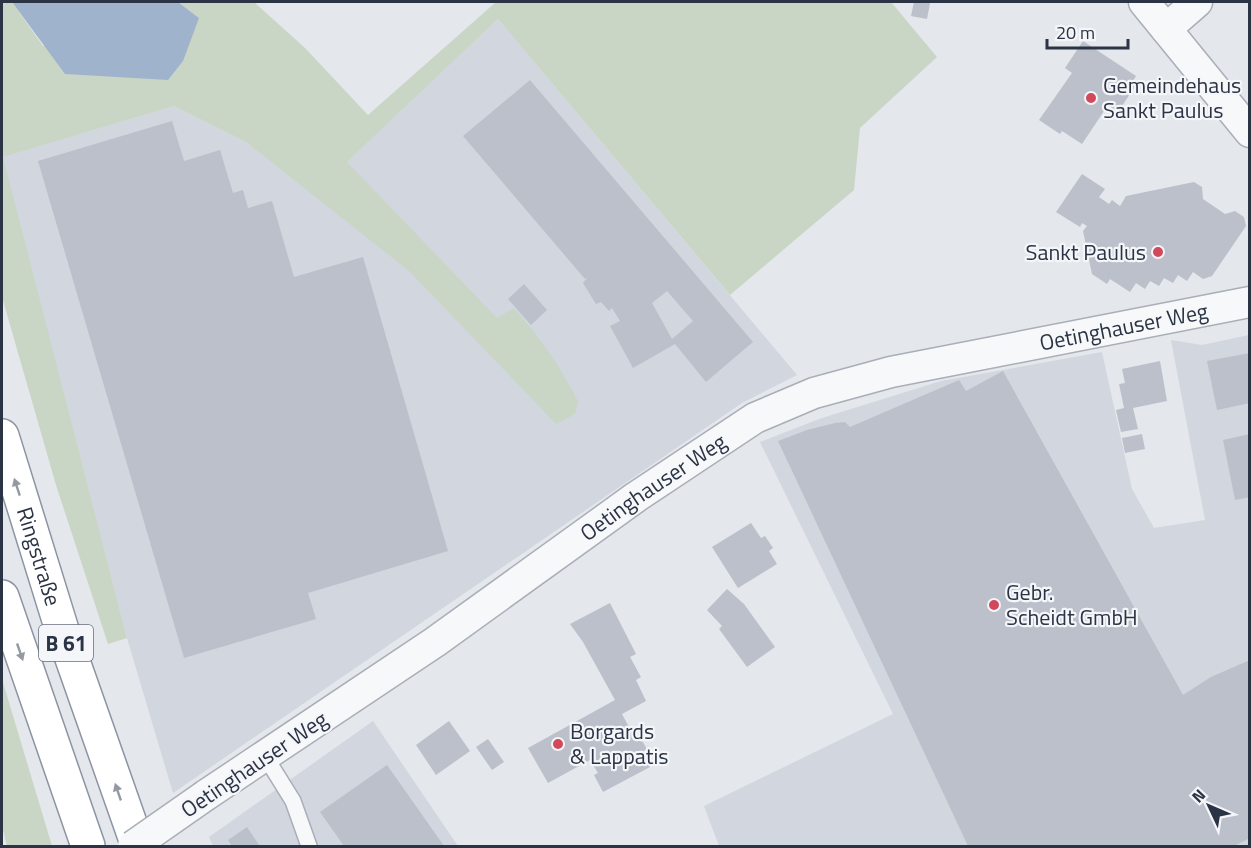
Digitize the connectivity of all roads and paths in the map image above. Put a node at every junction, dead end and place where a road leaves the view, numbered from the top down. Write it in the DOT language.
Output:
graph roads {
  1 [pos="1144,2"];
  2 [pos="1197,2"];
  3 [pos="1166,29"];
  4 [pos="1250,132"];
  5 [pos="1250,302"];
  6 [pos="2,436"];
  7 [pos="2,597"];
  8 [pos="265,756"];
  9 [pos="88,846"];
  10 [pos="134,846"];
  11 [pos="138,846"];
  12 [pos="309,846"];
  1 -- 3 [label="street"];
  2 -- 3 [label="street"];
  3 -- 4 [label="street"];
  5 -- 8 [label="street, Oetinghauser Weg"];
  11 -- 6 [label="highway, Ringstraße / B 61, one-way"];
  7 -- 9 [label="highway, B 61, one-way"];
  8 -- 10 [label="street, Oetinghauser Weg, bridge"];
  8 -- 12 [label="lane"];
}
